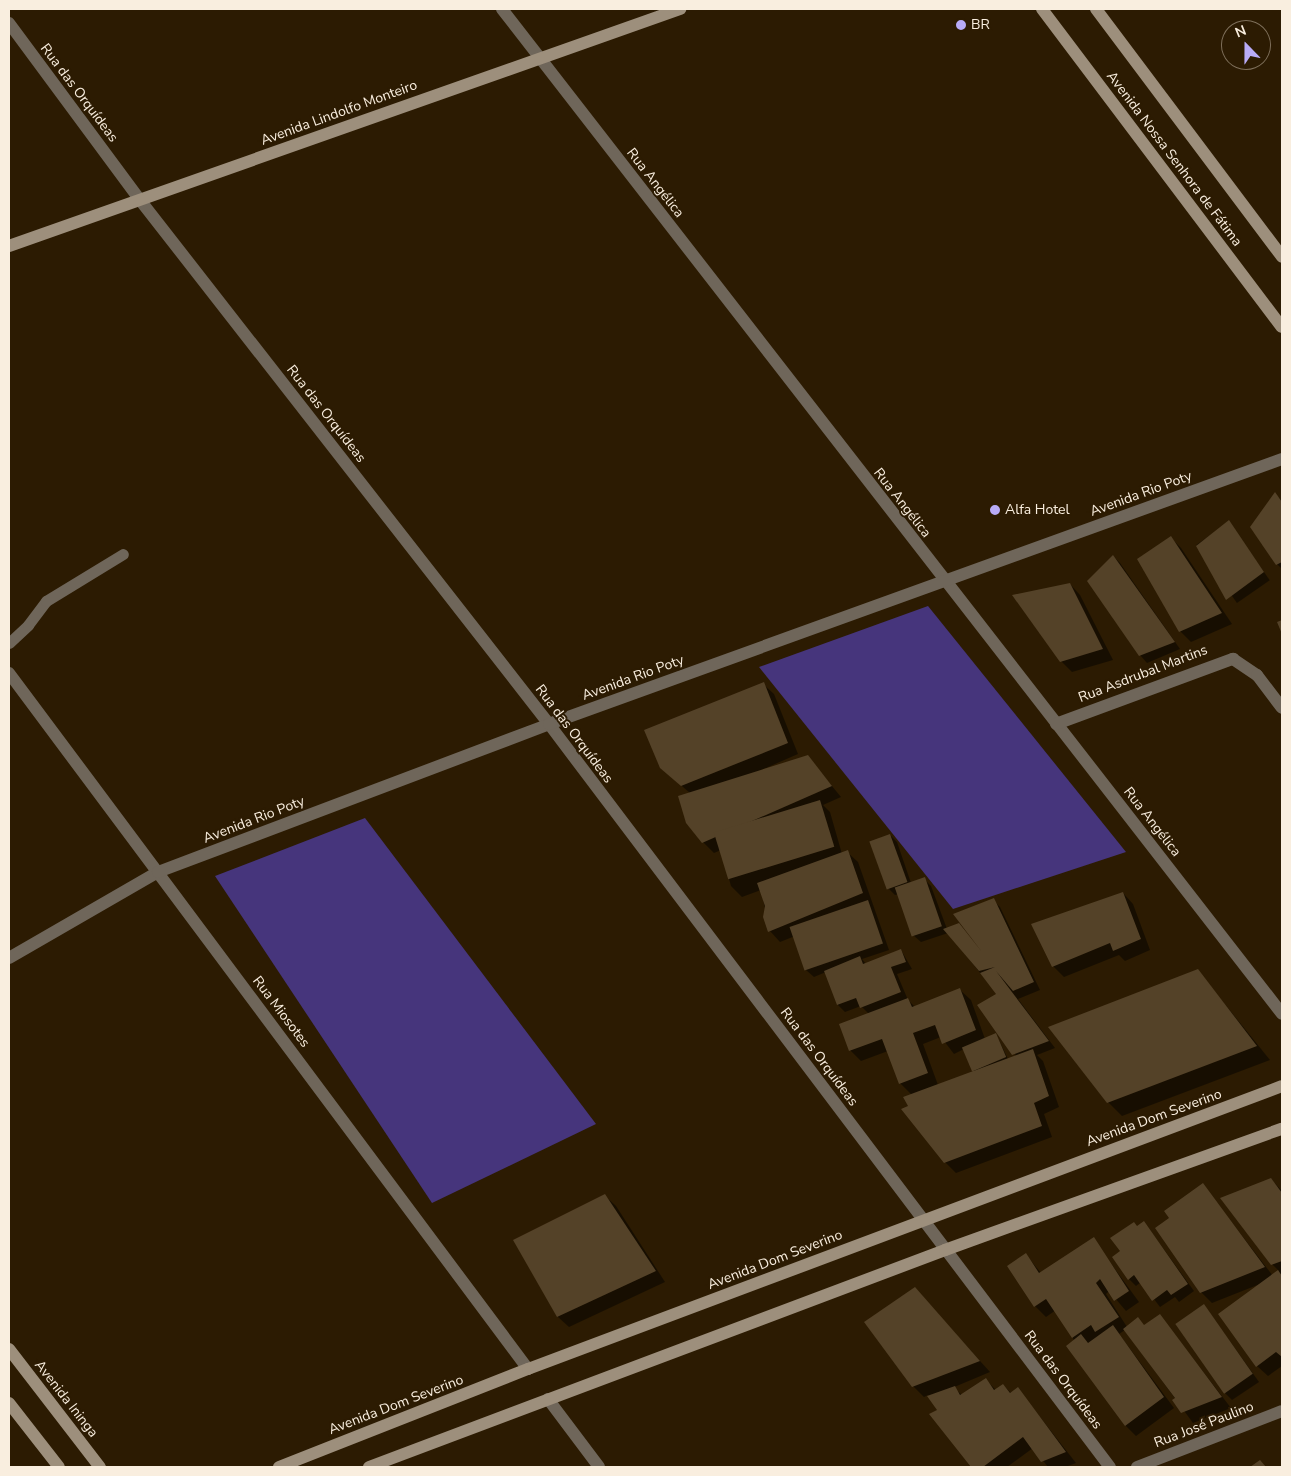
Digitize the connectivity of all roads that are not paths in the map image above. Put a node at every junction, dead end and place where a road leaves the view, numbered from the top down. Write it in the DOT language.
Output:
graph roads {
  1 [pos="502,9"];
  2 [pos="680,9"];
  3 [pos="1042,9"];
  4 [pos="1096,9"];
  5 [pos="9,23"];
  6 [pos="539,58"];
  7 [pos="140,200"];
  8 [pos="9,246"];
  9 [pos="1282,257"];
  10 [pos="1282,327"];
  11 [pos="1282,459"];
  12 [pos="122,554"];
  13 [pos="943,580"];
  14 [pos="9,643"];
  15 [pos="9,673"];
  16 [pos="1282,708"];
  17 [pos="549,724"];
  18 [pos="1056,724"];
  19 [pos="158,872"];
  20 [pos="9,958"];
  21 [pos="1282,1014"];
  22 [pos="1282,1086"];
  23 [pos="1282,1129"];
  24 [pos="924,1220"];
  25 [pos="945,1250"];
  26 [pos="9,1349"];
  27 [pos="528,1369"];
  28 [pos="548,1399"];
  29 [pos="9,1403"];
  30 [pos="1282,1411"];
  31 [pos="58,1467"];
  32 [pos="100,1467"];
  33 [pos="279,1467"];
  34 [pos="369,1467"];
  35 [pos="599,1467"];
  36 [pos="1110,1467"];
  37 [pos="1137,1467"];
  1 -- 6 [label="street, Rua Angélica"];
  2 -- 6 [label="main road, Avenida Lindolfo Monteiro"];
  3 -- 10 [label="main road, Avenida Nossa Senhora de Fátima"];
  4 -- 9 [label="main road, Avenida Nossa Senhora de Fátima"];
  5 -- 7 [label="street, Rua das Orquídeas"];
  6 -- 7 [label="main road, Avenida Lindolfo Monteiro"];
  6 -- 13 [label="street, Rua Angélica"];
  7 -- 8 [label="main road, Avenida Lindolfo Monteiro"];
  7 -- 17 [label="street, Rua das Orquídeas"];
  11 -- 13 [label="street, Avenida Rio Poty"];
  12 -- 14 [label="lane"];
  13 -- 17 [label="street, Avenida Rio Poty"];
  13 -- 18 [label="street, Rua Angélica"];
  15 -- 19 [label="street, Rua Miosotes"];
  16 -- 18 [label="street, Rua Asdrubal Martins"];
  17 -- 19 [label="street, Avenida Rio Poty"];
  17 -- 24 [label="street, Rua das Orquídeas"];
  18 -- 21 [label="street, Rua Angélica"];
  19 -- 20 [label="street, Avenida Rio Poty"];
  19 -- 27 [label="street, Rua Miosotes"];
  22 -- 24 [label="main road, Avenida Dom Severino"];
  23 -- 25 [label="main road"];
  24 -- 25 [label="street, Rua das Orquídeas"];
  24 -- 27 [label="main road, Avenida Dom Severino"];
  25 -- 28 [label="main road"];
  25 -- 36 [label="street, Rua das Orquídeas"];
  26 -- 32 [label="main road, Avenida Ininga"];
  27 -- 33 [label="main road, Avenida Dom Severino"];
  28 -- 34 [label="main road"];
  28 -- 35 [label="street"];
  29 -- 31 [label="main road"];
  30 -- 37 [label="street, Rua José Paulino"];
}
